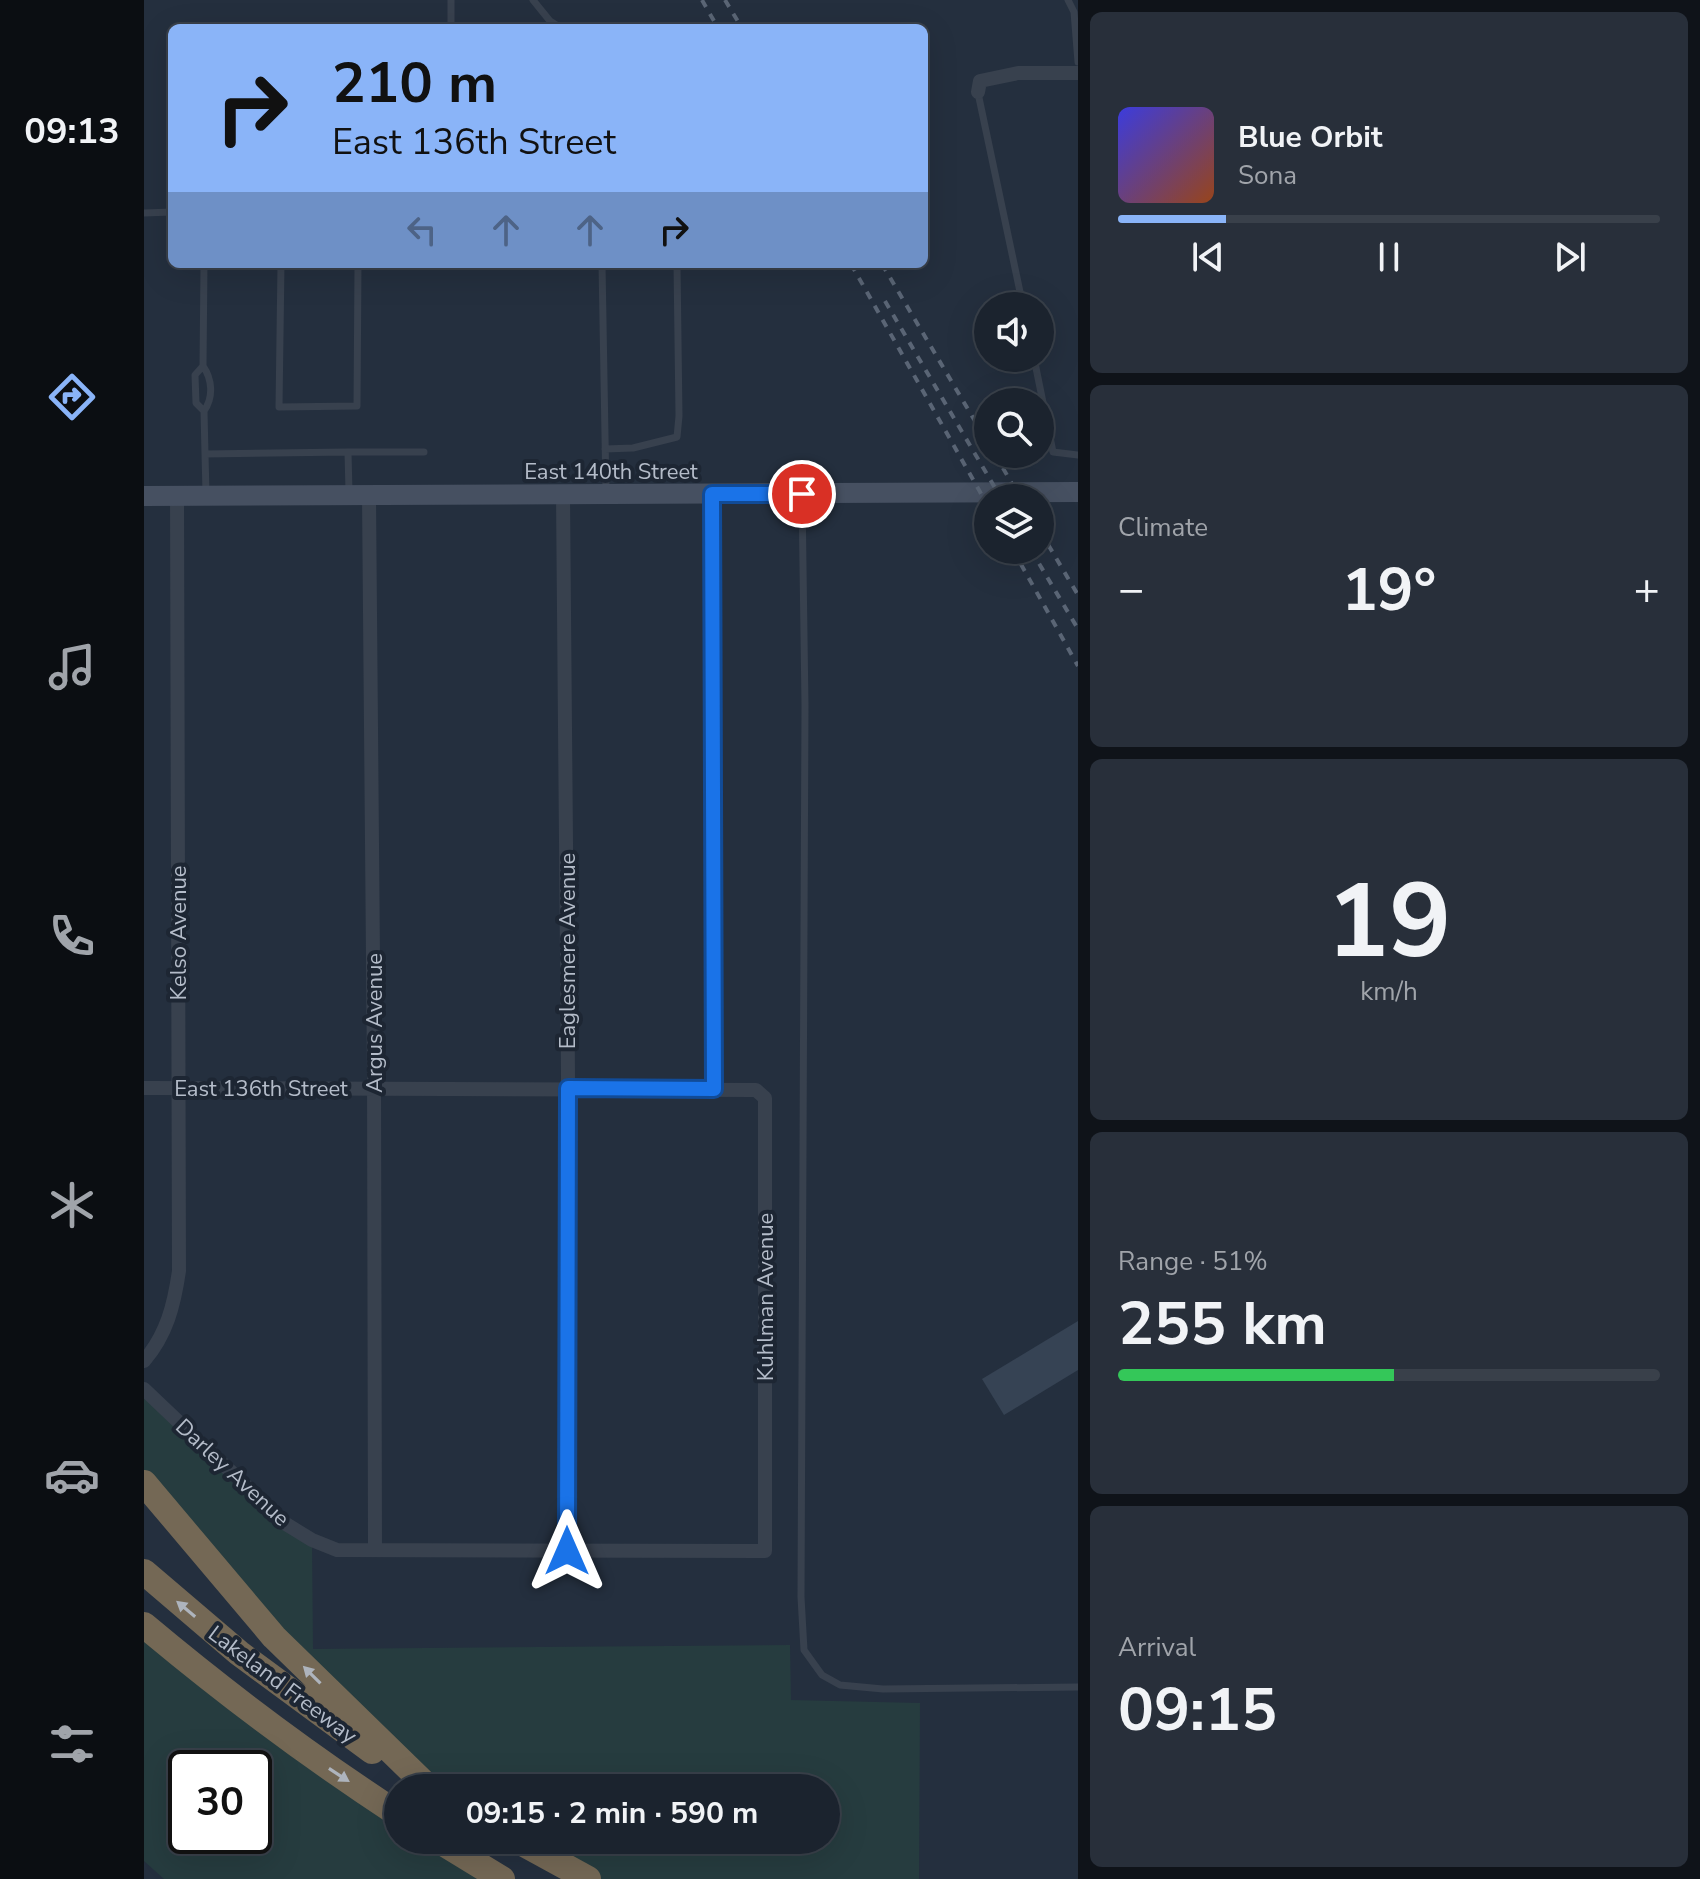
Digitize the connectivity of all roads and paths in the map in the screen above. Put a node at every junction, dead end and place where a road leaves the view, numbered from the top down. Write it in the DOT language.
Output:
graph roads {
  1 [pos="451,0"];
  2 [pos="533,0"];
  3 [pos="1068,0"];
  4 [pos="451,24"];
  5 [pos="549,24"];
  6 [pos="1078,62"];
  7 [pos="1078,73"];
  8 [pos="978,92"];
  9 [pos="168,212"];
  10 [pos="144,213"];
  11 [pos="204,268"];
  12 [pos="281,268"];
  13 [pos="358,268"];
  14 [pos="602,268"];
  15 [pos="677,268"];
  16 [pos="1020,292"];
  17 [pos="203,366"];
  18 [pos="1037,372"];
  19 [pos="204,411"];
  20 [pos="605,449"];
  21 [pos="348,452"];
  22 [pos="424,452"];
  23 [pos="205,454"];
  24 [pos="1078,455"];
  25 [pos="1078,492"];
  26 [pos="712,494"];
  27 [pos="802,494"];
  28 [pos="206,495"];
  29 [pos="563,495"];
  30 [pos="606,495"];
  31 [pos="144,496"];
  32 [pos="177,496"];
  33 [pos="359,497"];
  34 [pos="144,1088"];
  35 [pos="179,1088"];
  36 [pos="374,1088"];
  37 [pos="568,1088"];
  38 [pos="714,1089"];
  39 [pos="144,1361"];
  40 [pos="144,1389"];
  41 [pos="144,1483"];
  42 [pos="375,1549"];
  43 [pos="567,1551"];
  44 [pos="765,1551"];
  45 [pos="144,1572"];
  46 [pos="144,1625"];
  47 [pos="1078,1687"];
  48 [pos="407,1774"];
  49 [pos="415,1774"];
  50 [pos="384,1804"];
  51 [pos="461,1854"];
  52 [pos="542,1854"];
  53 [pos="502,1879"];
  54 [pos="588,1879"];
  1 -- 4 [label="lane"];
  2 -- 5 [label="lane"];
  3 -- 6 [label="lane"];
  7 -- 8 [label="street"];
  8 -- 16 [label="lane"];
  9 -- 10 [label="lane"];
  11 -- 17 [label="lane"];
  12 -- 13 [label="lane"];
  14 -- 20 [label="lane"];
  15 -- 20 [label="lane"];
  17 -- 19 [label="lane"];
  17 -- 19 [label="lane"];
  18 -- 24 [label="lane"];
  19 -- 23 [label="lane"];
  20 -- 30 [label="lane"];
  21 -- 22 [label="lane"];
  21 -- 23 [label="lane"];
  21 -- 33 [label="lane"];
  23 -- 28 [label="lane"];
  25 -- 27 [label="street, East 140th Street"];
  26 -- 27 [label="street, East 140th Street"];
  26 -- 30 [label="street, East 140th Street"];
  26 -- 38 [label="street"];
  27 -- 47 [label="lane"];
  28 -- 32 [label="street, East 140th Street"];
  28 -- 33 [label="street, East 140th Street"];
  29 -- 30 [label="street, East 140th Street"];
  29 -- 33 [label="street, East 140th Street"];
  29 -- 37 [label="street, Eaglesmere Avenue"];
  31 -- 32 [label="street, East 140th Street"];
  32 -- 35 [label="street, Kelso Avenue"];
  33 -- 36 [label="street, Argus Avenue"];
  34 -- 35 [label="street, East 136th Street"];
  35 -- 36 [label="street, East 136th Street"];
  35 -- 39 [label="street, Kelso Avenue"];
  36 -- 37 [label="street, East 136th Street"];
  36 -- 42 [label="street, Argus Avenue"];
  37 -- 38 [label="street, East 136th Street"];
  37 -- 43 [label="street, Eaglesmere Avenue"];
  38 -- 44 [label="street, Kuhlman Avenue"];
  40 -- 42 [label="street, Darley Avenue"];
  49 -- 41 [label="highway, one-way"];
  42 -- 43 [label="street, Darley Avenue"];
  43 -- 44 [label="street, Darley Avenue"];
  48 -- 45 [label="highway, Lakeland Freeway, one-way"];
  46 -- 50 [label="highway, Lakeland Freeway, one-way"];
  51 -- 53 [label="highway"];
  52 -- 54 [label="highway"];
}
